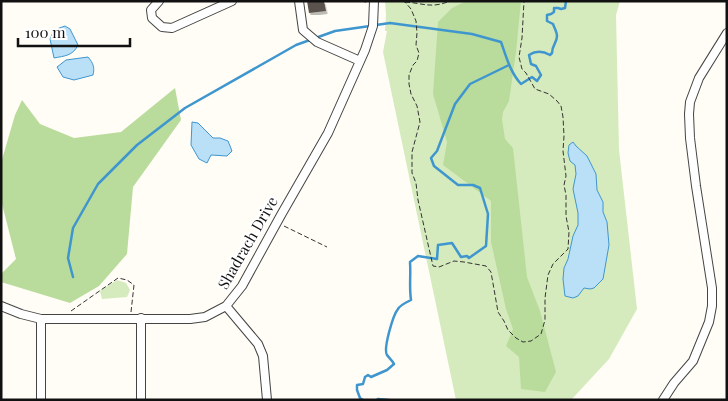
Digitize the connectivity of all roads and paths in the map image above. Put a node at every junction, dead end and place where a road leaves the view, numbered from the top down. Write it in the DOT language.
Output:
graph roads {
  1 [pos="159,1"];
  2 [pos="232,1"];
  3 [pos="299,1"];
  4 [pos="357,1"];
  5 [pos="374,1"];
  6 [pos="402,1"];
  7 [pos="450,1"];
  8 [pos="524,1"];
  9 [pos="365,2"];
  10 [pos="405,2"];
  11 [pos="726,35"];
  12 [pos="360,61"];
  13 [pos="276,222"];
  14 [pos="327,247"];
  15 [pos="1,306"];
  16 [pos="226,306"];
  17 [pos="62,318"];
  18 [pos="130,318"];
  19 [pos="141,318"];
  20 [pos="41,319"];
  21 [pos="41,400"];
  22 [pos="141,400"];
  23 [pos="267,400"];
  24 [pos="663,400"];
  1 -- 2 [label="street"];
  3 -- 12 [label="street"];
  4 -- 9 [label="path"];
  5 -- 12 [label="street, Shadrach Drive"];
  6 -- 10 [label="path"];
  7 -- 10 [label="path"];
  8 -- 10 [label="path"];
  11 -- 24 [label="street"];
  12 -- 13 [label="street, Shadrach Drive"];
  13 -- 14 [label="path"];
  13 -- 16 [label="street, Shadrach Drive"];
  15 -- 20 [label="street, Shadrach Drive"];
  16 -- 19 [label="street, Shadrach Drive"];
  16 -- 23 [label="street"];
  17 -- 18 [label="street, Shadrach Drive"];
  17 -- 18 [label="path"];
  17 -- 20 [label="street, Shadrach Drive"];
  18 -- 19 [label="street, Shadrach Drive"];
  19 -- 22 [label="street"];
  20 -- 21 [label="street"];
}
